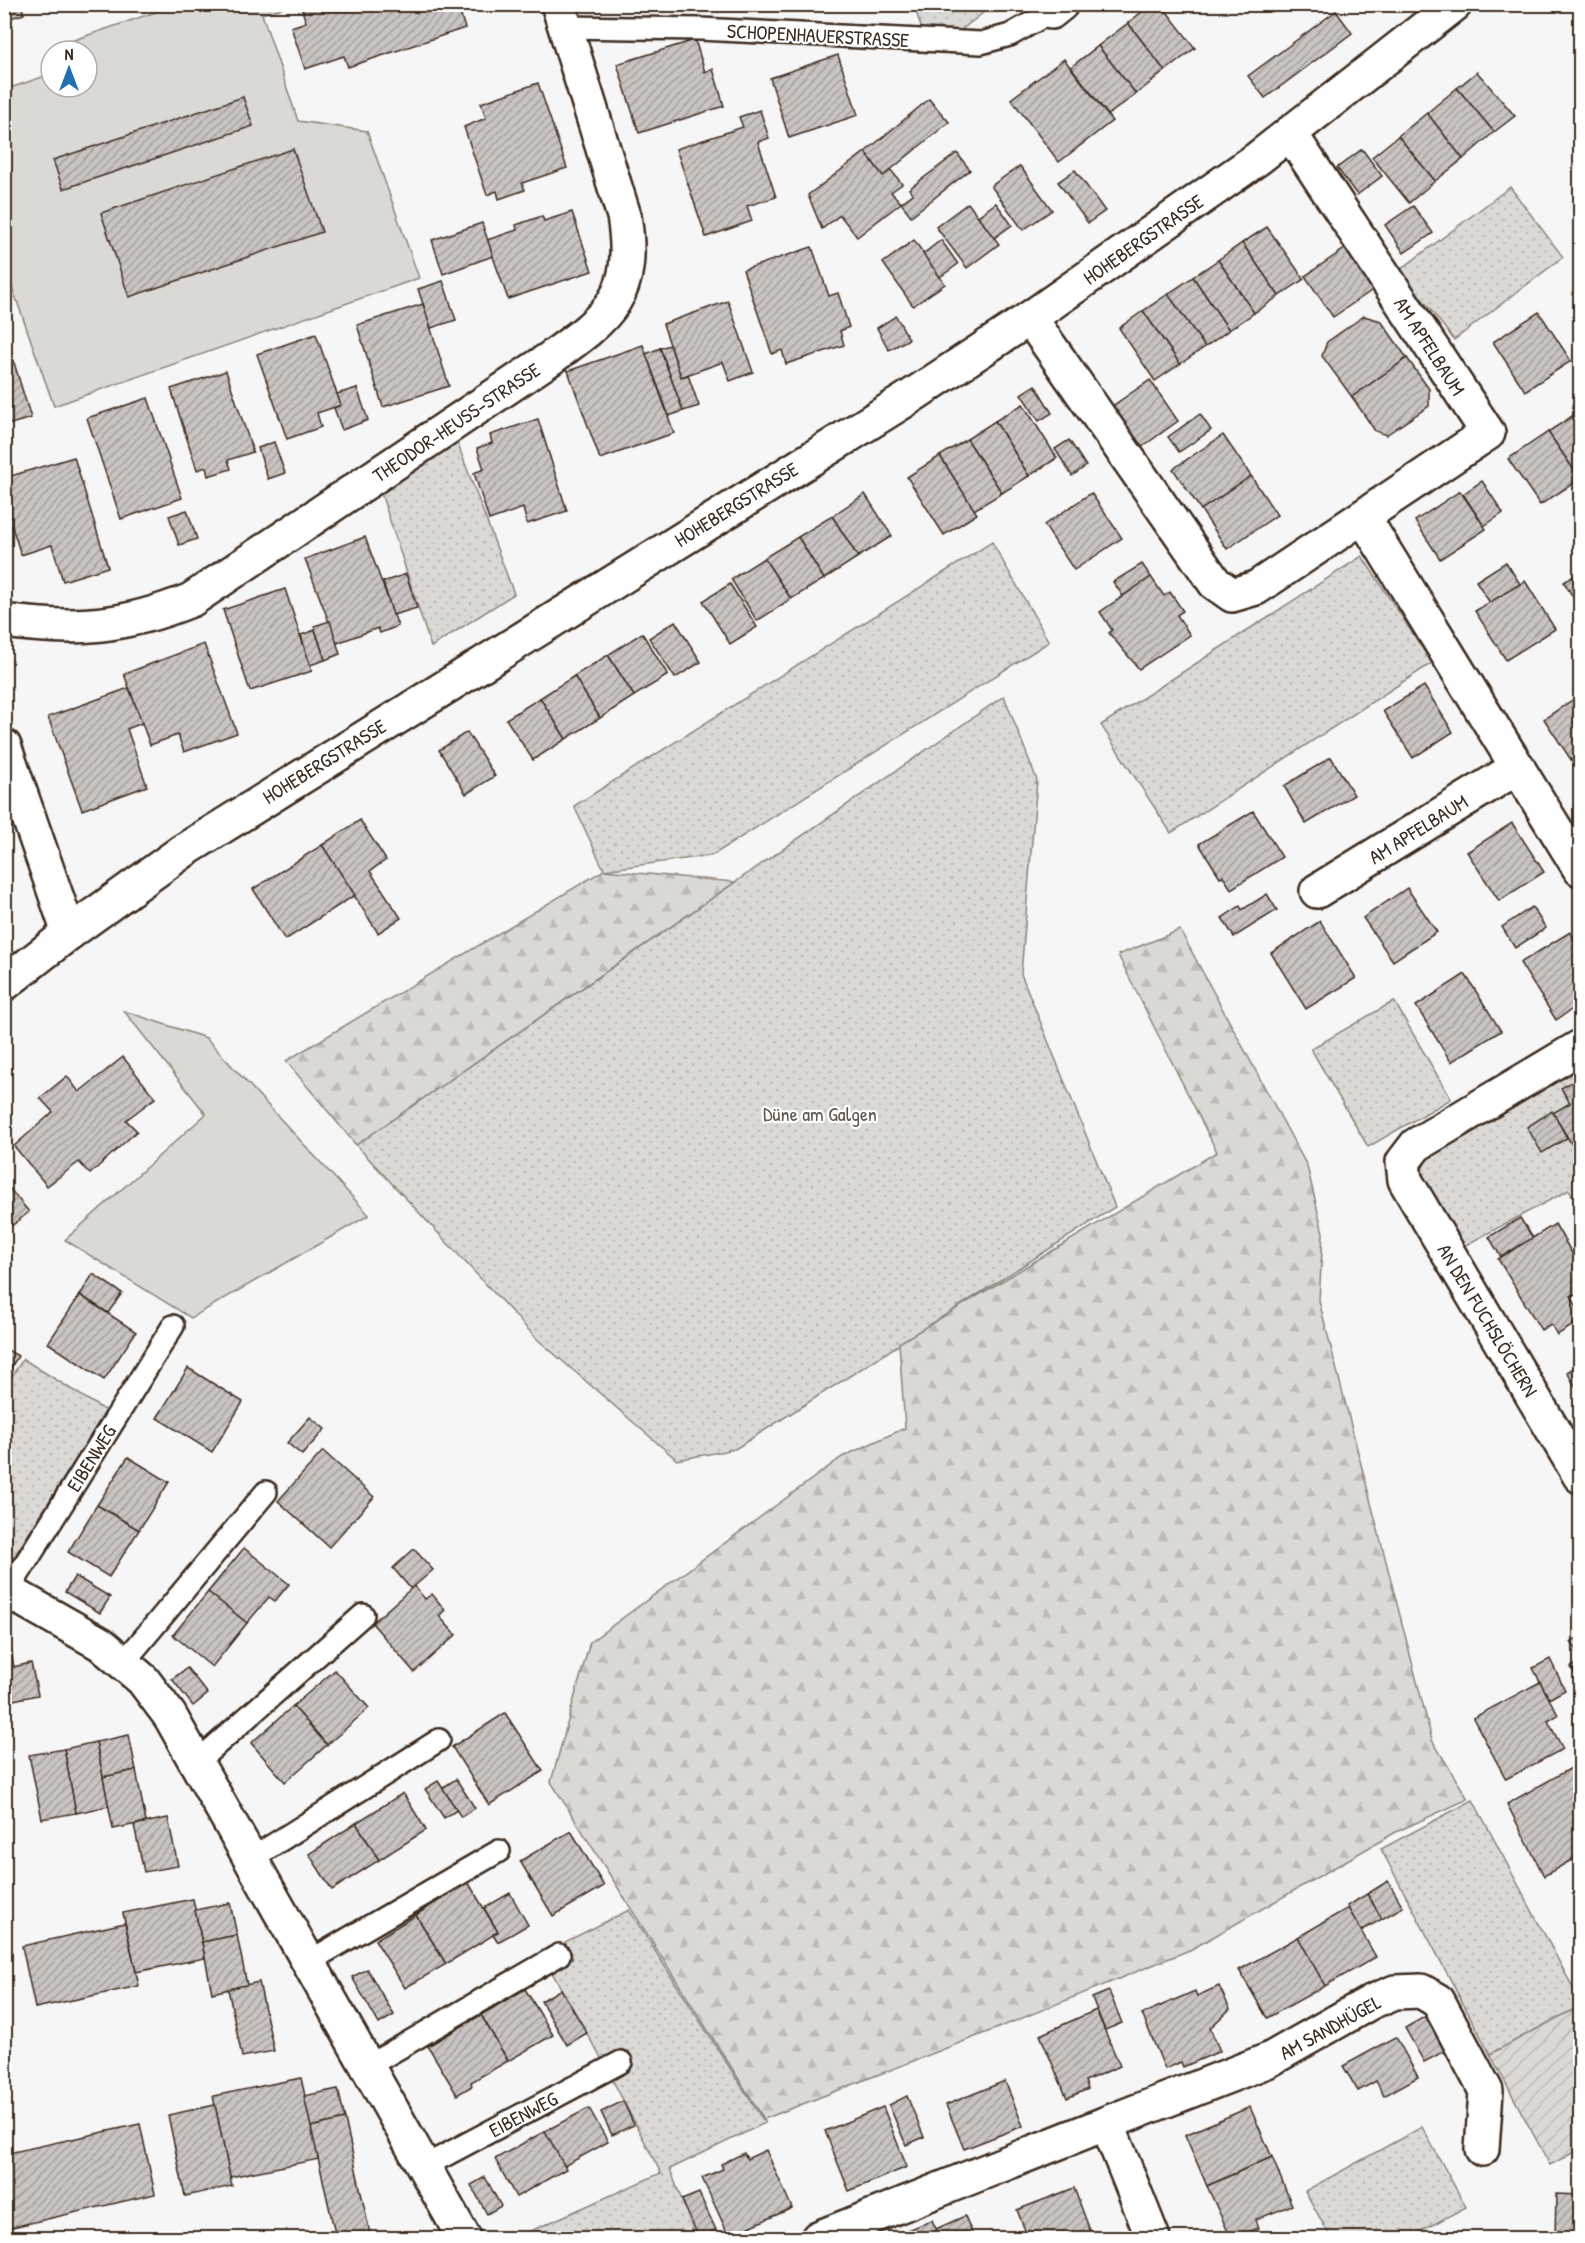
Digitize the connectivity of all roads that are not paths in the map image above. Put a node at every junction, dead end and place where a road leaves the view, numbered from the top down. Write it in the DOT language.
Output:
graph roads {
  1 [pos="1455,4"];
  2 [pos="1054,7"];
  3 [pos="562,16"];
  4 [pos="1290,134"];
  5 [pos="1030,318"];
  6 [pos="1364,518"];
  7 [pos="4,621"];
  8 [pos="5,747"];
  9 [pos="1518,767"];
  10 [pos="1581,869"];
  11 [pos="1317,891"];
  12 [pos="69,933"];
  13 [pos="4,984"];
  14 [pos="1581,1047"];
  15 [pos="173,1326"];
  16 [pos="1581,1476"];
  17 [pos="266,1492"];
  18 [pos="6,1590"];
  19 [pos="363,1615"];
  20 [pos="124,1662"];
  21 [pos="439,1740"];
  22 [pos="197,1762"];
  23 [pos="499,1851"];
  24 [pos="251,1859"];
  25 [pos="560,1955"];
  26 [pos="308,1962"];
  27 [pos="621,2062"];
  28 [pos="368,2066"];
  29 [pos="1107,2123"];
  30 [pos="1482,2149"];
  31 [pos="425,2166"];
  32 [pos="464,2238"];
  33 [pos="818,2238"];
  34 [pos="1153,2238"];
  1 -- 4 [label="street, HOHEBERGSTRASSE"];
  2 -- 3 [label="lane, SCHOPENHAUERSTRASSE"];
  3 -- 7 [label="street, THEODOR-HEUSS-STRASSE"];
  4 -- 5 [label="street, HOHEBERGSTRASSE"];
  4 -- 6 [label="street, AM APFELBAUM"];
  5 -- 6 [label="street, AM APFELBAUM"];
  5 -- 12 [label="street, HOHEBERGSTRASSE"];
  6 -- 9 [label="street"];
  8 -- 12 [label="street"];
  9 -- 10 [label="street"];
  9 -- 11 [label="street, AM APFELBAUM"];
  12 -- 13 [label="street, HOHEBERGSTRASSE"];
  14 -- 16 [label="street, AN DEN FUCHSLÖCHERN"];
  15 -- 18 [label="lane, EIBENWEG"];
  17 -- 20 [label="lane"];
  18 -- 20 [label="street, EIBENWEG"];
  19 -- 22 [label="lane"];
  20 -- 22 [label="street, EIBENWEG"];
  21 -- 24 [label="lane"];
  22 -- 24 [label="street, EIBENWEG"];
  23 -- 26 [label="lane"];
  24 -- 26 [label="street, EIBENWEG"];
  25 -- 28 [label="lane"];
  26 -- 28 [label="street, EIBENWEG"];
  27 -- 31 [label="lane, EIBENWEG"];
  28 -- 31 [label="street, EIBENWEG"];
  29 -- 30 [label="street, AM SANDHÜGEL"];
  29 -- 33 [label="street, AM SANDHÜGEL"];
  29 -- 34 [label="street"];
  31 -- 32 [label="street, EIBENWEG"];
}
